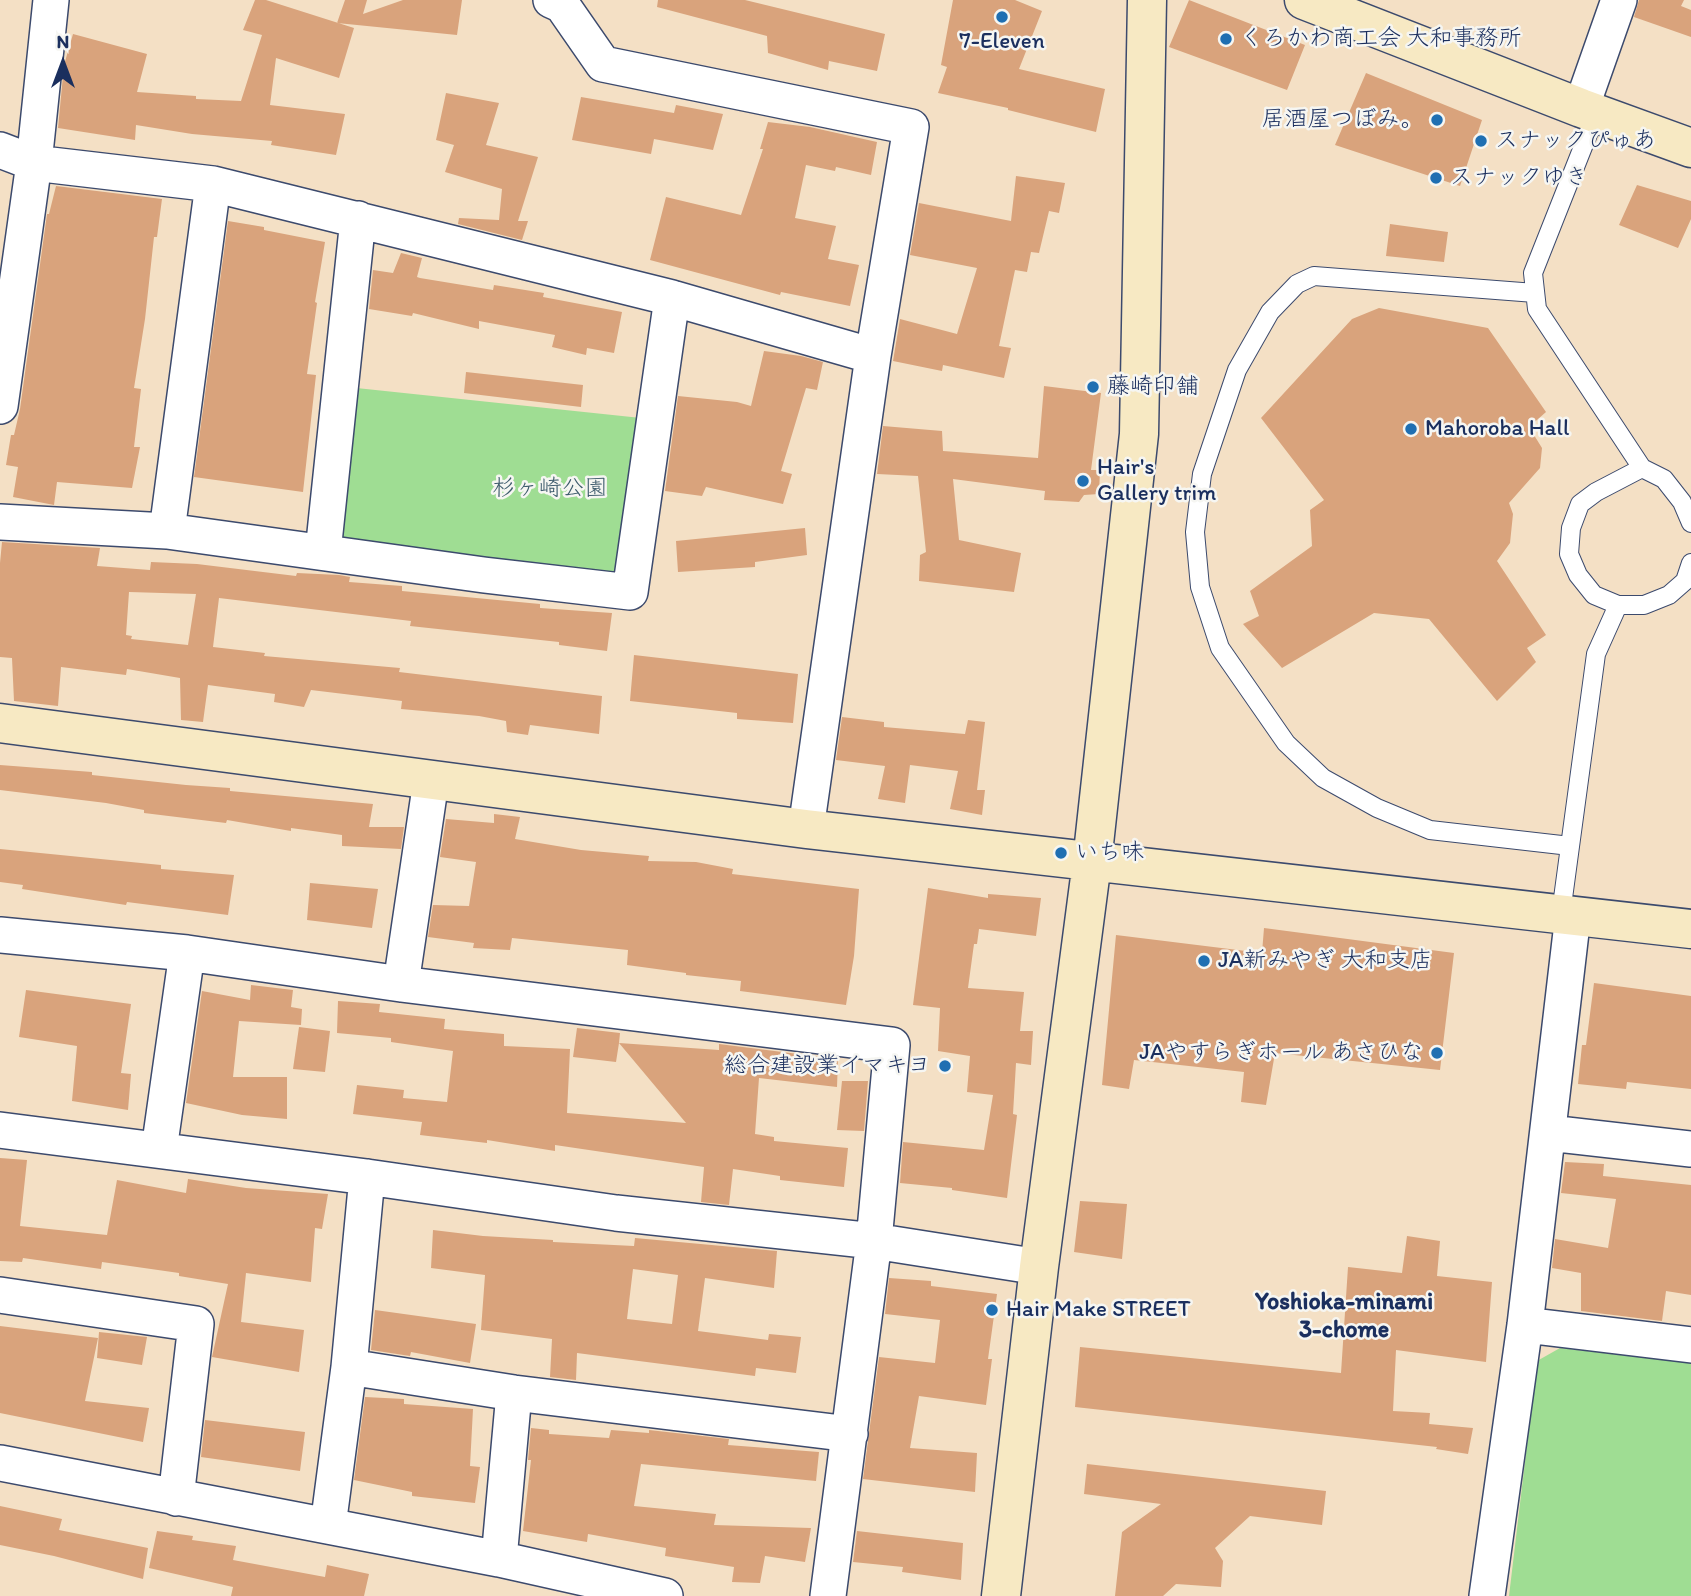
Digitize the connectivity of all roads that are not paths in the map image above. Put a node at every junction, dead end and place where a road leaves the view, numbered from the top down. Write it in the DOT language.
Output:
graph roads {
  1 [pos="51,0"];
  2 [pos="551,0"];
  3 [pos="1147,0"];
  4 [pos="1304,0"];
  5 [pos="1619,0"];
  6 [pos="1588,111"];
  7 [pos="1691,148"];
  8 [pos="0,150"];
  9 [pos="34,163"];
  10 [pos="213,184"];
  11 [pos="358,219"];
  12 [pos="1535,293"];
  13 [pos="672,298"];
  14 [pos="873,356"];
  15 [pos="0,407"];
  16 [pos="1643,468"];
  17 [pos="0,522"];
  18 [pos="1691,523"];
  19 [pos="167,531"];
  20 [pos="323,552"];
  21 [pos="1691,563"];
  22 [pos="1618,605"];
  23 [pos="0,723"];
  24 [pos="431,781"];
  25 [pos="806,829"];
  26 [pos="1570,846"];
  27 [pos="1092,862"];
  28 [pos="1567,914"];
  29 [pos="1691,929"];
  30 [pos="0,935"];
  31 [pos="187,953"];
  32 [pos="401,984"];
  33 [pos="0,1130"];
  34 [pos="1549,1133"];
  35 [pos="1691,1149"];
  36 [pos="159,1150"];
  37 [pos="367,1177"];
  38 [pos="873,1241"];
  39 [pos="1039,1268"];
  40 [pos="0,1295"];
  41 [pos="1525,1325"];
  42 [pos="1691,1345"];
  43 [pos="349,1367"];
  44 [pos="514,1393"];
  45 [pos="850,1434"];
  46 [pos="0,1463"];
  47 [pos="176,1498"];
  48 [pos="328,1526"];
  49 [pos="499,1559"];
  50 [pos="665,1596"];
  51 [pos="828,1596"];
  52 [pos="1001,1596"];
  53 [pos="1487,1596"];
  1 -- 9 [label="street"];
  2 -- 14 [label="street"];
  3 -- 27 [label="street"];
  4 -- 6 [label="street"];
  5 -- 6 [label="street"];
  6 -- 7 [label="street"];
  6 -- 12 [label="lane"];
  8 -- 9 [label="street"];
  9 -- 10 [label="street"];
  9 -- 15 [label="street"];
  10 -- 11 [label="street"];
  10 -- 19 [label="street"];
  11 -- 13 [label="street"];
  11 -- 20 [label="street"];
  12 -- 16 [label="lane"];
  12 -- 26 [label="lane"];
  13 -- 14 [label="street"];
  13 -- 20 [label="street"];
  14 -- 25 [label="street"];
  16 -- 18 [label="lane"];
  16 -- 22 [label="lane"];
  17 -- 19 [label="street"];
  19 -- 20 [label="street"];
  21 -- 22 [label="lane"];
  22 -- 26 [label="lane"];
  23 -- 24 [label="street"];
  24 -- 25 [label="street"];
  24 -- 32 [label="street"];
  25 -- 27 [label="street"];
  26 -- 28 [label="lane"];
  27 -- 28 [label="street"];
  27 -- 39 [label="street"];
  28 -- 29 [label="street"];
  28 -- 34 [label="street"];
  30 -- 31 [label="street"];
  31 -- 32 [label="street"];
  31 -- 36 [label="street"];
  32 -- 38 [label="street"];
  33 -- 36 [label="street"];
  34 -- 35 [label="street"];
  34 -- 41 [label="street"];
  36 -- 37 [label="street"];
  37 -- 38 [label="street"];
  37 -- 43 [label="street"];
  38 -- 39 [label="street"];
  38 -- 45 [label="street"];
  39 -- 52 [label="street"];
  40 -- 47 [label="street"];
  41 -- 42 [label="street"];
  41 -- 53 [label="street"];
  43 -- 44 [label="street"];
  43 -- 48 [label="street"];
  44 -- 45 [label="street"];
  44 -- 49 [label="street"];
  45 -- 51 [label="street"];
  46 -- 47 [label="street"];
  47 -- 48 [label="street"];
  48 -- 49 [label="street"];
  49 -- 50 [label="street"];
}
